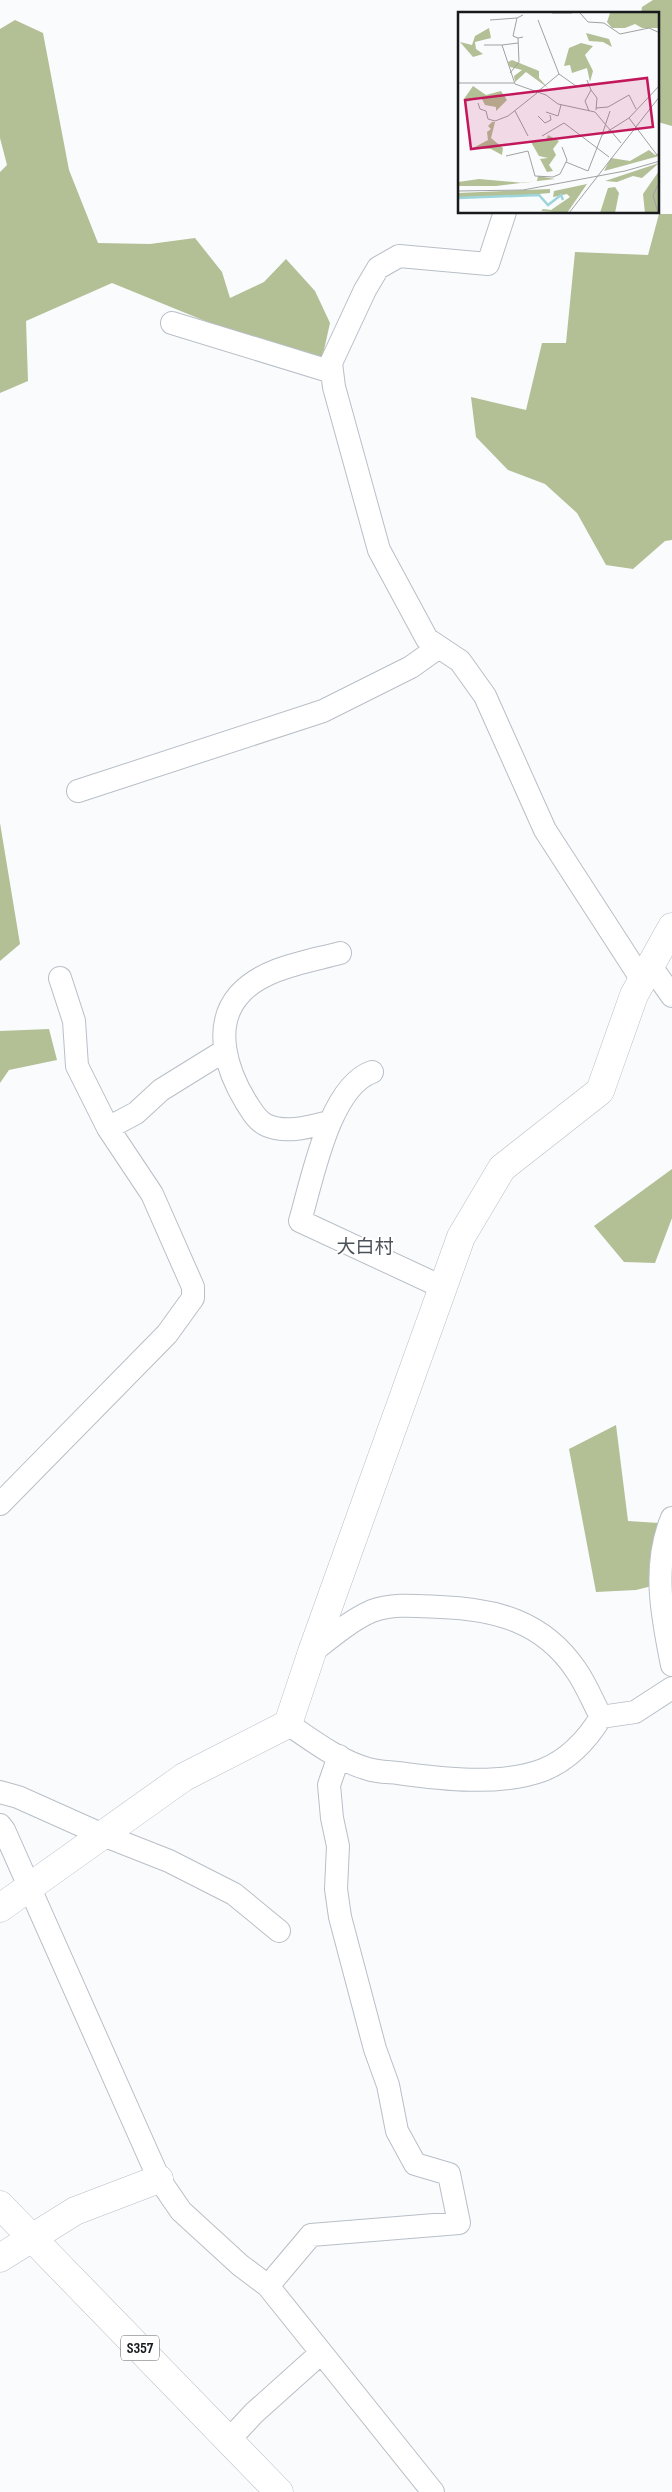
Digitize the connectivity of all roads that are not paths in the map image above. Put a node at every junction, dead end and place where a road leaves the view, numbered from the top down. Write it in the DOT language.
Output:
graph roads {
  1 [pos="504,214"];
  2 [pos="172,323"];
  3 [pos="332,372"];
  4 [pos="439,647"];
  5 [pos="78,792"];
  6 [pos="672,927"];
  7 [pos="340,952"];
  8 [pos="646,973"];
  9 [pos="60,978"];
  10 [pos="672,996"];
  11 [pos="224,1051"];
  12 [pos="372,1072"];
  13 [pos="329,1122"];
  14 [pos="108,1128"];
  15 [pos="442,1287"];
  16 [pos="0,1504"];
  17 [pos="672,1518"];
  18 [pos="312,1652"];
  19 [pos="672,1665"];
  20 [pos="672,1688"];
  21 [pos="601,1717"];
  22 [pos="288,1724"];
  23 [pos="339,1756"];
  24 [pos="0,1792"];
  25 [pos="0,1825"];
  26 [pos="103,1835"];
  27 [pos="29,1888"];
  28 [pos="0,1908"];
  29 [pos="279,1932"];
  30 [pos="159,2179"];
  31 [pos="0,2205"];
  32 [pos="33,2238"];
  33 [pos="0,2258"];
  34 [pos="268,2286"];
  35 [pos="321,2353"];
  36 [pos="229,2440"];
  37 [pos="279,2492"];
  38 [pos="433,2492"];
  1 -- 3 [label="street"];
  2 -- 3 [label="street"];
  3 -- 4 [label="street"];
  4 -- 5 [label="street"];
  4 -- 8 [label="street"];
  6 -- 8 [label="street"];
  7 -- 11 [label="street"];
  8 -- 10 [label="street"];
  8 -- 15 [label="street"];
  9 -- 14 [label="street"];
  11 -- 13 [label="street"];
  11 -- 14 [label="street"];
  12 -- 13 [label="street"];
  13 -- 15 [label="street"];
  14 -- 16 [label="street"];
  15 -- 18 [label="street"];
  17 -- 19 [label="street"];
  18 -- 21 [label="street"];
  18 -- 22 [label="street"];
  20 -- 21 [label="street"];
  21 -- 23 [label="street"];
  22 -- 23 [label="street"];
  22 -- 26 [label="street"];
  23 -- 34 [label="street"];
  24 -- 26 [label="street"];
  25 -- 27 [label="street"];
  26 -- 27 [label="street"];
  26 -- 29 [label="street"];
  27 -- 28 [label="street"];
  27 -- 30 [label="street"];
  30 -- 32 [label="street"];
  30 -- 34 [label="street"];
  31 -- 32 [label="street, S357"];
  32 -- 33 [label="street"];
  32 -- 36 [label="street, S357"];
  34 -- 35 [label="street"];
  35 -- 36 [label="street"];
  35 -- 38 [label="street"];
  36 -- 37 [label="street, S357"];
}
